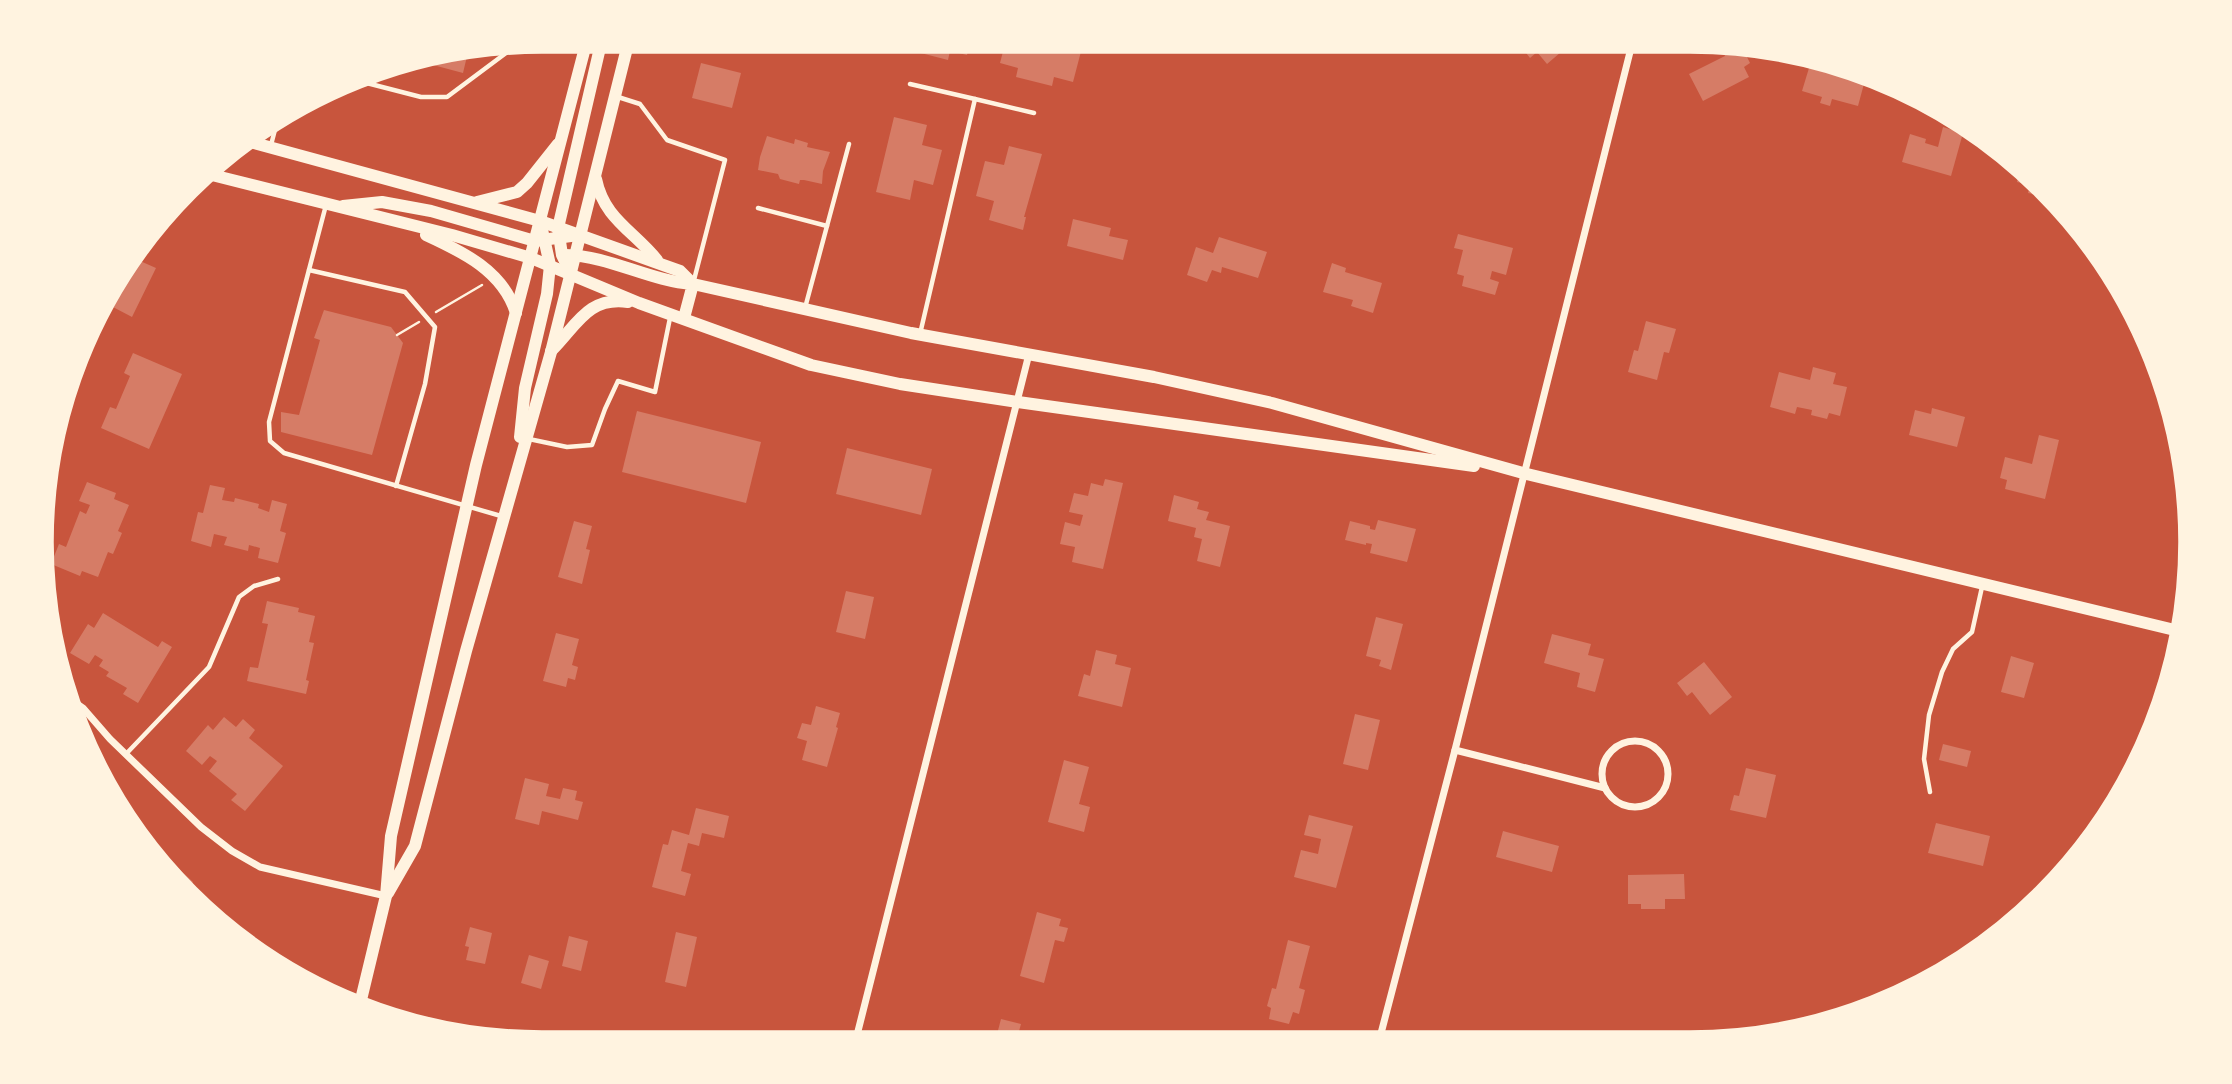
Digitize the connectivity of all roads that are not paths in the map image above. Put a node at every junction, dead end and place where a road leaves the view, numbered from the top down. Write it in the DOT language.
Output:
graph roads {
  1 [pos="584,52"];
  2 [pos="599,52"];
  3 [pos="626,52"];
  4 [pos="1630,52"];
  5 [pos="504,55"];
  6 [pos="370,84"];
  7 [pos="910,84"];
  8 [pos="615,97"];
  9 [pos="975,99"];
  10 [pos="1034,113"];
  11 [pos="274,132"];
  12 [pos="561,141"];
  13 [pos="257,144"];
  14 [pos="849,145"];
  15 [pos="270,148"];
  16 [pos="595,174"];
  17 [pos="217,176"];
  18 [pos="475,203"];
  19 [pos="331,205"];
  20 [pos="758,208"];
  21 [pos="540,221"];
  22 [pos="403,224"];
  23 [pos="827,226"];
  24 [pos="559,233"];
  25 [pos="579,235"];
  26 [pos="540,241"];
  27 [pos="568,255"];
  28 [pos="531,257"];
  29 [pos="549,260"];
  30 [pos="660,263"];
  31 [pos="309,270"];
  32 [pos="570,272"];
  33 [pos="693,284"];
  34 [pos="639,303"];
  35 [pos="805,309"];
  36 [pos="516,313"];
  37 [pos="678,316"];
  38 [pos="919,334"];
  39 [pos="551,352"];
  40 [pos="1028,354"];
  41 [pos="1018,402"];
  42 [pos="526,439"];
  43 [pos="518,468"];
  44 [pos="1523,473"];
  45 [pos="396,486"];
  46 [pos="467,507"];
  47 [pos="504,517"];
  48 [pos="278,579"];
  49 [pos="1983,584"];
  50 [pos="2171,629"];
  51 [pos="81,707"];
  52 [pos="1455,751"];
  53 [pos="126,754"];
  54 [pos="1605,788"];
  55 [pos="1930,792"];
  56 [pos="386,897"];
  57 [pos="362,997"];
  58 [pos="858,1032"];
  59 [pos="1381,1032"];
  1 -- 12 [label="main road"];
  2 -- 24 [label="main road"];
  3 -- 8 [label="main road"];
  4 -- 44 [label="street"];
  5 -- 6 [label="lane"];
  7 -- 9 [label="lane"];
  8 -- 16 [label="main road"];
  8 -- 33 [label="lane"];
  9 -- 10 [label="lane"];
  9 -- 38 [label="lane"];
  11 -- 15 [label="lane"];
  12 -- 18 [label="main road"];
  12 -- 21 [label="main road"];
  13 -- 15 [label="main road"];
  14 -- 23 [label="lane"];
  15 -- 18 [label="main road"];
  16 -- 25 [label="main road"];
  16 -- 30 [label="main road"];
  17 -- 19 [label="main road"];
  18 -- 21 [label="main road"];
  19 -- 22 [label="main road"];
  19 -- 26 [label="main road"];
  19 -- 31 [label="lane"];
  20 -- 23 [label="lane"];
  21 -- 24 [label="main road"];
  21 -- 26 [label="main road"];
  22 -- 28 [label="main road"];
  22 -- 36 [label="main road"];
  23 -- 35 [label="lane"];
  24 -- 25 [label="main road"];
  24 -- 26 [label="main road"];
  24 -- 27 [label="main road"];
  25 -- 27 [label="main road"];
  25 -- 30 [label="main road"];
  26 -- 28 [label="main road"];
  26 -- 29 [label="main road"];
  27 -- 29 [label="main road"];
  27 -- 32 [label="main road"];
  27 -- 33 [label="main road"];
  28 -- 29 [label="main road"];
  28 -- 36 [label="main road"];
  29 -- 32 [label="main road"];
  29 -- 43 [label="main road"];
  30 -- 33 [label="main road"];
  31 -- 45 [label="lane"];
  31 -- 45 [label="lane"];
  32 -- 34 [label="main road"];
  32 -- 39 [label="main road"];
  33 -- 35 [label="main road"];
  33 -- 37 [label="main road"];
  34 -- 37 [label="main road"];
  34 -- 39 [label="main road"];
  35 -- 38 [label="main road"];
  36 -- 46 [label="main road"];
  37 -- 41 [label="main road"];
  37 -- 42 [label="lane"];
  38 -- 40 [label="main road"];
  39 -- 42 [label="main road"];
  40 -- 41 [label="street"];
  40 -- 44 [label="main road"];
  41 -- 44 [label="main road"];
  41 -- 58 [label="street"];
  42 -- 43 [label="main road"];
  43 -- 47 [label="main road"];
  44 -- 49 [label="main road"];
  44 -- 52 [label="street"];
  45 -- 46 [label="lane"];
  46 -- 47 [label="lane"];
  46 -- 56 [label="main road"];
  47 -- 56 [label="main road"];
  48 -- 53 [label="lane"];
  49 -- 50 [label="main road"];
  49 -- 55 [label="lane"];
  51 -- 53 [label="street"];
  52 -- 54 [label="street"];
  52 -- 59 [label="street"];
  53 -- 56 [label="street"];
  54 -- 54 [label="street"];
  56 -- 57 [label="main road"];
}
